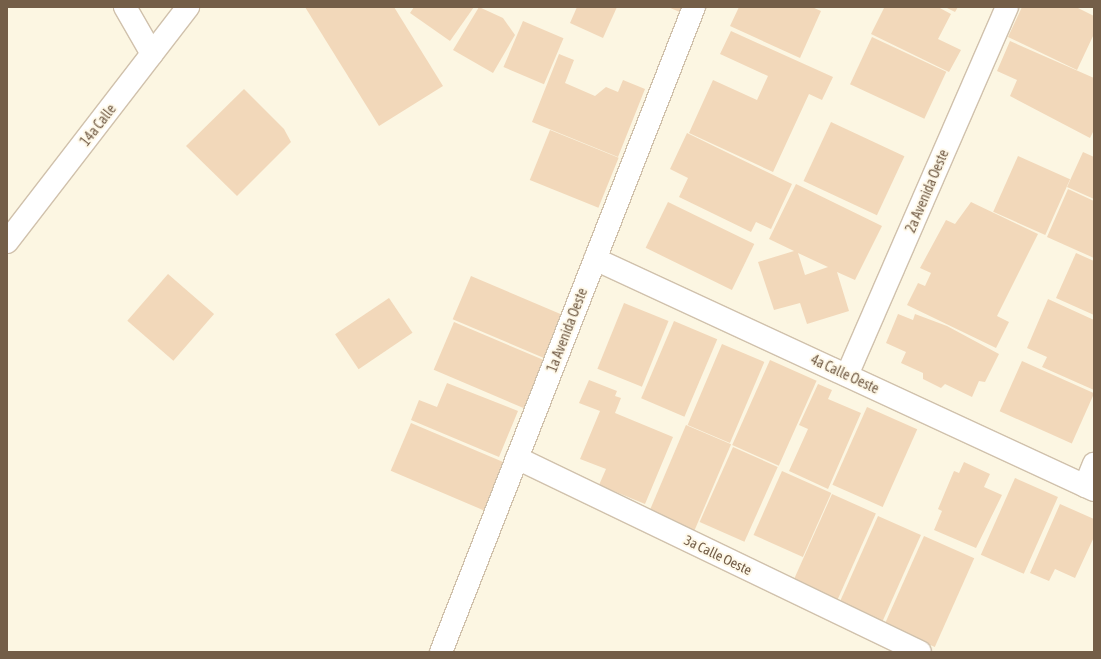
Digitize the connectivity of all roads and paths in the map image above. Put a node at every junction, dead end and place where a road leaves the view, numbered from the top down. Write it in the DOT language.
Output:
graph roads {
  1 [pos="125,7"];
  2 [pos="188,7"];
  3 [pos="694,7"];
  4 [pos="1007,7"];
  5 [pos="152,54"];
  6 [pos="7,242"];
  7 [pos="595,259"];
  8 [pos="847,375"];
  9 [pos="517,458"];
  10 [pos="1094,464"];
  11 [pos="1089,488"];
  12 [pos="441,652"];
  13 [pos="920,652"];
  1 -- 5 [label="street"];
  2 -- 5 [label="street, 14a Calle"];
  3 -- 7 [label="street, 1a Avenida Oeste"];
  4 -- 8 [label="street, 2a Avenida Oeste"];
  5 -- 6 [label="street, 14a Calle"];
  7 -- 8 [label="street, 4a Calle Oeste"];
  7 -- 9 [label="street, 1a Avenida Oeste"];
  8 -- 11 [label="street, 4a Calle Oeste"];
  9 -- 12 [label="street, 1a Avenida Oeste"];
  9 -- 13 [label="street, 3a Calle Oeste"];
  10 -- 11 [label="street"];
}
